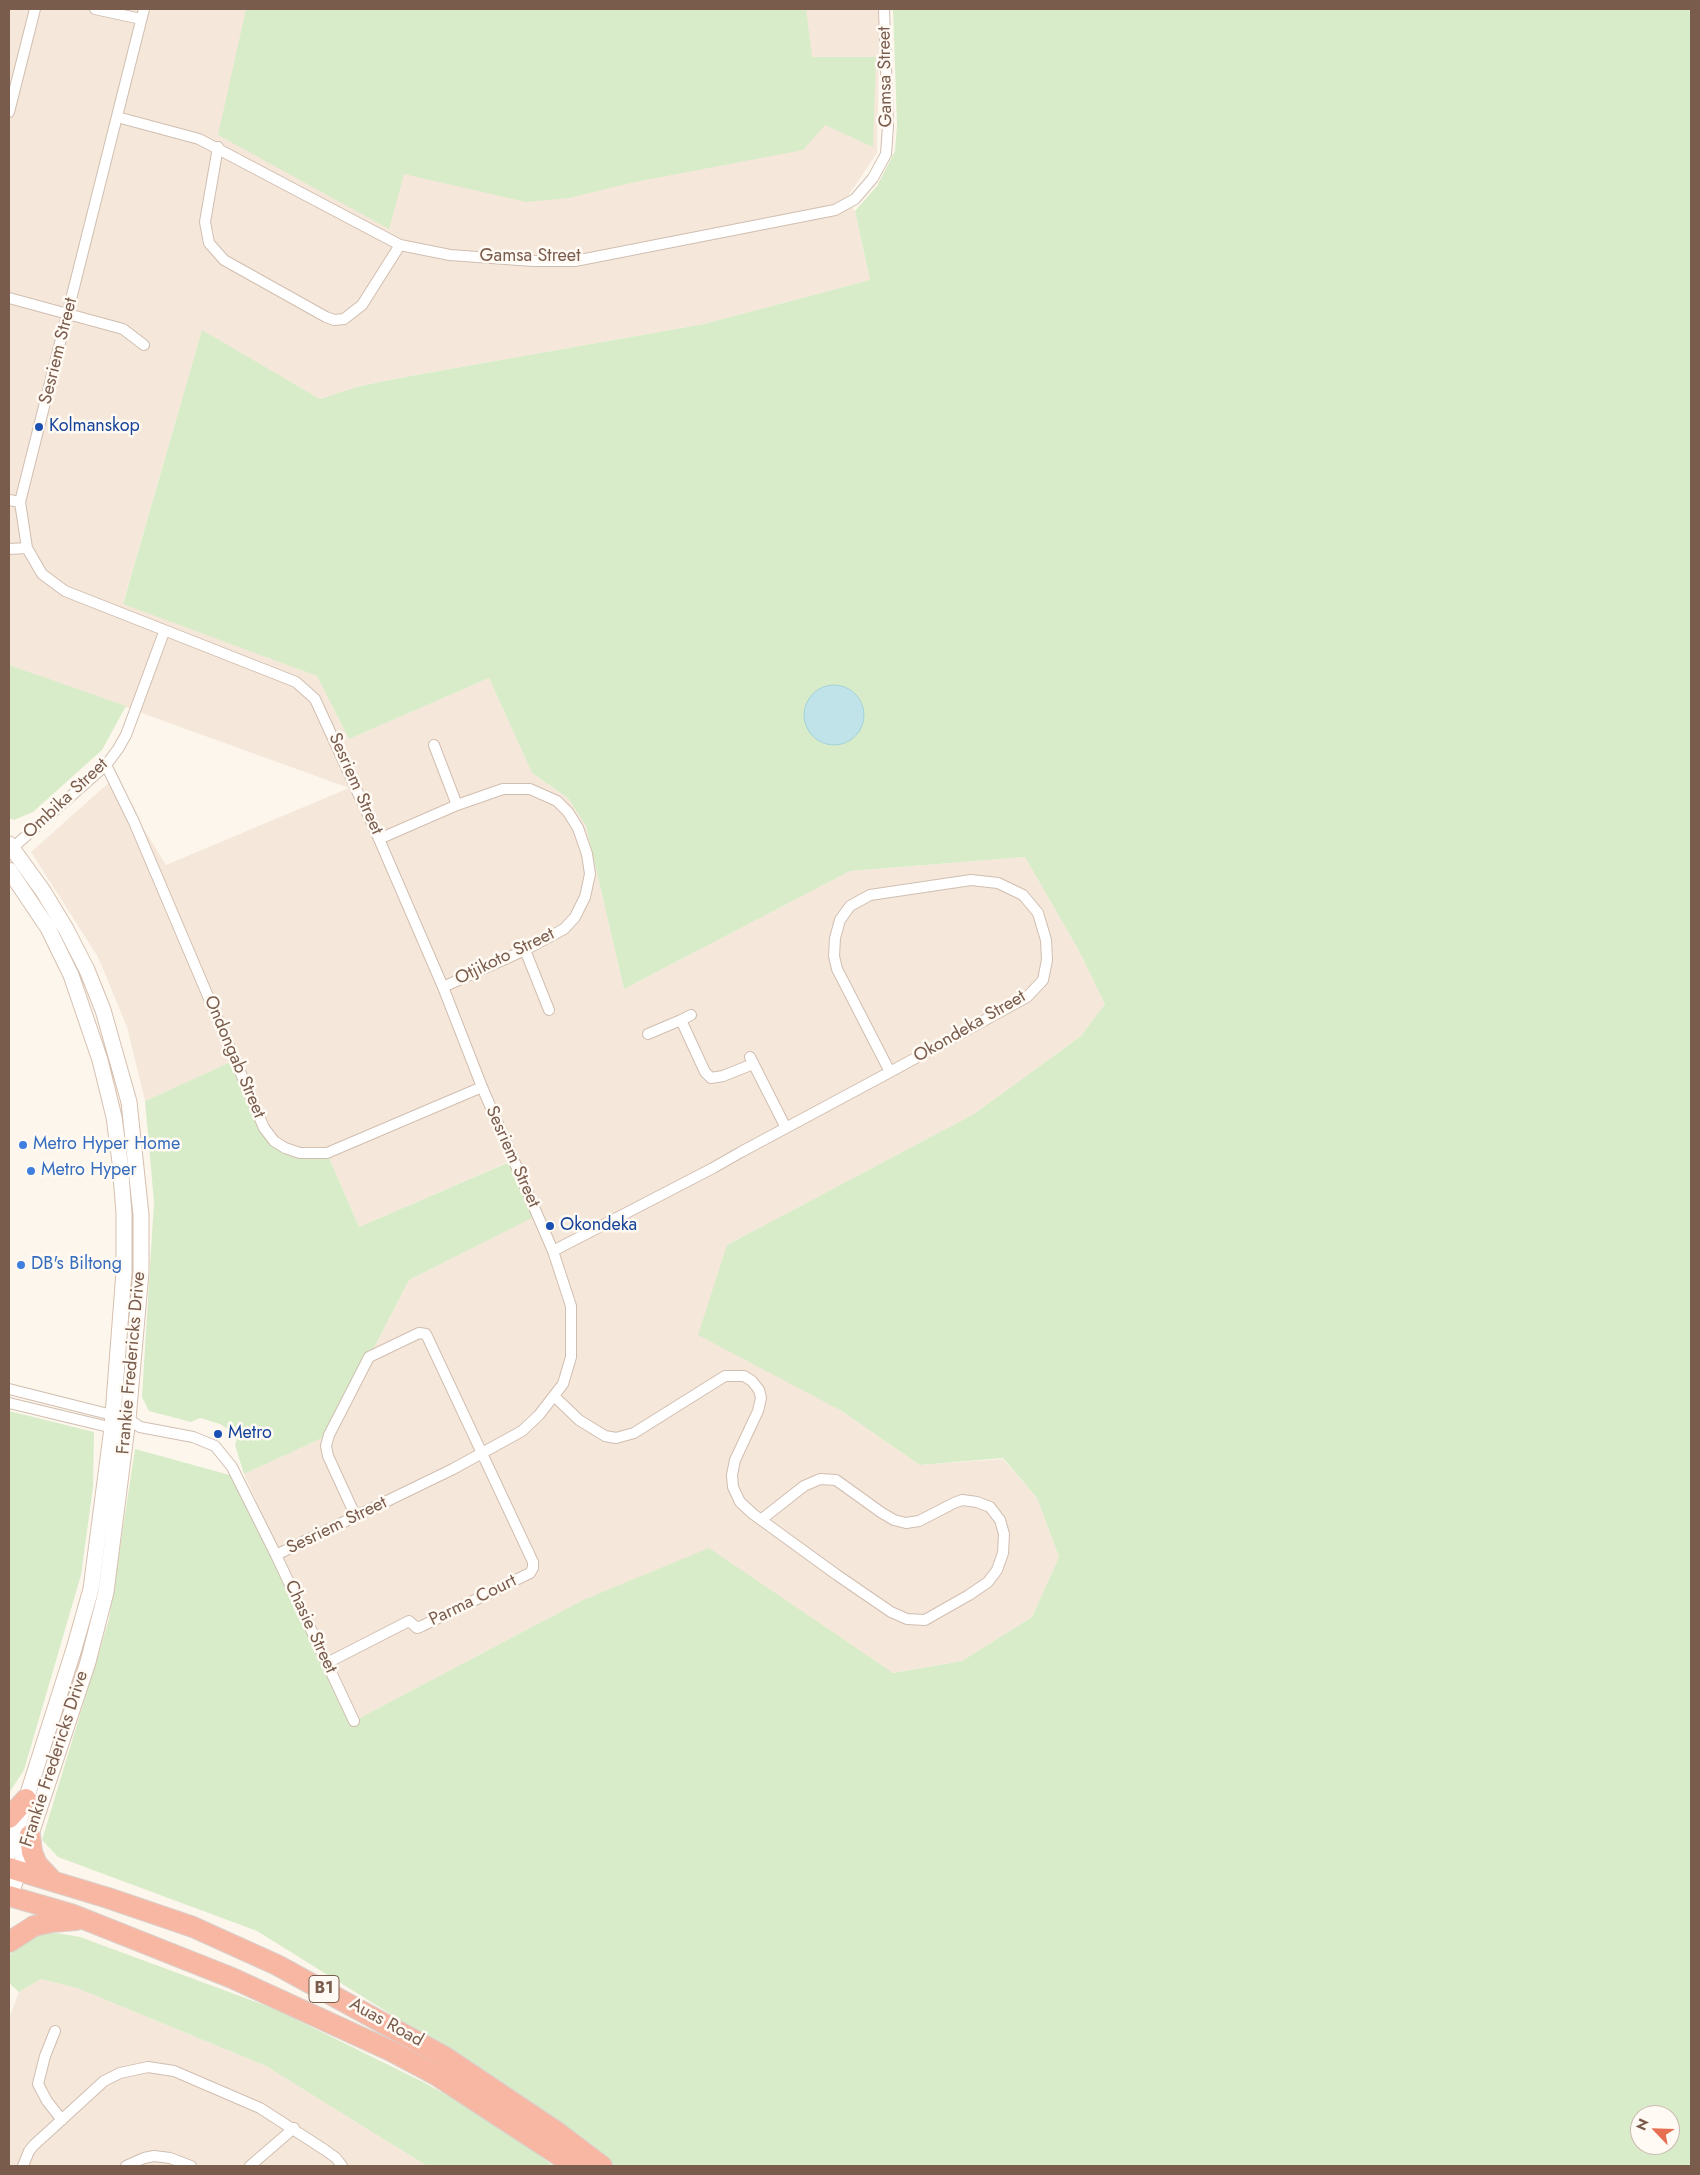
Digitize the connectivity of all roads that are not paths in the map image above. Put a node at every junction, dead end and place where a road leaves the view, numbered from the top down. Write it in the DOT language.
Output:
graph roads {
  1 [pos="35,9"];
  2 [pos="94,9"];
  3 [pos="144,9"];
  4 [pos="884,9"];
  5 [pos="141,20"];
  6 [pos="12,90"];
  7 [pos="9,112"];
  8 [pos="117,117"];
  9 [pos="218,148"];
  10 [pos="400,245"];
  11 [pos="9,298"];
  12 [pos="68,316"];
  13 [pos="144,345"];
  14 [pos="9,500"];
  15 [pos="20,502"];
  16 [pos="27,548"];
  17 [pos="9,549"];
  18 [pos="164,632"];
  19 [pos="434,745"];
  20 [pos="106,766"];
  21 [pos="458,805"];
  22 [pos="379,839"];
  23 [pos="10,848"];
  24 [pos="9,870"];
  25 [pos="526,950"];
  26 [pos="443,987"];
  27 [pos="549,1010"];
  28 [pos="691,1015"];
  29 [pos="681,1020"];
  30 [pos="648,1034"];
  31 [pos="890,1072"];
  32 [pos="482,1087"];
  33 [pos="786,1128"];
  34 [pos="553,1251"];
  35 [pos="9,1389"];
  36 [pos="555,1397"];
  37 [pos="9,1403"];
  38 [pos="124,1424"];
  39 [pos="483,1453"];
  40 [pos="356,1517"];
  41 [pos="762,1519"];
  42 [pos="276,1555"];
  43 [pos="327,1663"];
  44 [pos="354,1721"];
  45 [pos="26,1799"];
  46 [pos="9,1818"];
  47 [pos="30,1834"];
  48 [pos="12,1864"];
  49 [pos="52,1880"];
  50 [pos="9,1897"];
  51 [pos="86,1920"];
  52 [pos="9,1942"];
  53 [pos="55,2031"];
  54 [pos="62,2120"];
  55 [pos="294,2128"];
  56 [pos="23,2166"];
  57 [pos="126,2166"];
  58 [pos="191,2166"];
  59 [pos="250,2166"];
  60 [pos="342,2166"];
  61 [pos="575,2166"];
  62 [pos="602,2166"];
  1 -- 6 [label="street"];
  2 -- 5 [label="street"];
  3 -- 5 [label="street, Sesriem Street"];
  4 -- 10 [label="street, Gamsa Street"];
  5 -- 8 [label="street, Sesriem Street"];
  6 -- 7 [label="street"];
  8 -- 9 [label="street, Gamsa Street"];
  8 -- 12 [label="street, Sesriem Street"];
  9 -- 10 [label="street, Gamsa Street"];
  9 -- 10 [label="street"];
  11 -- 12 [label="street"];
  12 -- 13 [label="street"];
  12 -- 15 [label="street, Sesriem Street"];
  14 -- 15 [label="street"];
  15 -- 16 [label="street, Sesriem Street"];
  16 -- 17 [label="street"];
  16 -- 18 [label="street, Sesriem Street"];
  18 -- 20 [label="street, Ombika Street"];
  18 -- 22 [label="street, Sesriem Street"];
  19 -- 21 [label="street"];
  20 -- 23 [label="street, Ombika Street"];
  20 -- 32 [label="street, Ondongab Street"];
  21 -- 22 [label="street, Otjikoto Street"];
  21 -- 25 [label="street, Otjikoto Street"];
  22 -- 26 [label="street, Sesriem Street"];
  23 -- 38 [label="main road, Frankie Fredericks Drive"];
  24 -- 38 [label="main road, Frankie Fredericks Drive"];
  25 -- 26 [label="street, Otjikoto Street"];
  25 -- 27 [label="street"];
  26 -- 32 [label="street, Sesriem Street"];
  28 -- 29 [label="street"];
  29 -- 30 [label="street"];
  29 -- 33 [label="street"];
  31 -- 31 [label="street, Okondeka Street"];
  31 -- 33 [label="street, Okondeka Street"];
  32 -- 34 [label="street, Sesriem Street"];
  33 -- 34 [label="street, Okondeka Street"];
  34 -- 36 [label="street, Sesriem Street"];
  35 -- 38 [label="street, Chasie Street"];
  36 -- 39 [label="street, Sesriem Street"];
  36 -- 41 [label="street"];
  37 -- 38 [label="street, Chasie Street"];
  38 -- 42 [label="street, Chasie Street"];
  38 -- 45 [label="main road, Frankie Fredericks Drive"];
  38 -- 47 [label="main road, Frankie Fredericks Drive"];
  39 -- 40 [label="street, Sesriem Street"];
  39 -- 40 [label="street"];
  39 -- 43 [label="street, Parma Court"];
  40 -- 42 [label="street, Sesriem Street"];
  41 -- 41 [label="street"];
  42 -- 43 [label="street, Chasie Street"];
  43 -- 44 [label="street, Chasie Street"];
  45 -- 46 [label="highway"];
  45 -- 48 [label="main road, Frankie Fredericks Drive"];
  47 -- 48 [label="main road, Frankie Fredericks Drive"];
  47 -- 49 [label="highway"];
  48 -- 49 [label="highway, Auas Road / B1"];
  48 -- 50 [label="main road, Frankie Fredericks Drive"];
  49 -- 62 [label="highway, Auas Road / B1"];
  50 -- 51 [label="highway, Auas Road / B1"];
  51 -- 52 [label="highway"];
  51 -- 61 [label="highway, Auas Road / B1"];
  53 -- 54 [label="street"];
  54 -- 55 [label="street"];
  54 -- 56 [label="street"];
  55 -- 59 [label="street"];
  55 -- 60 [label="street"];
  57 -- 58 [label="street"];
}
